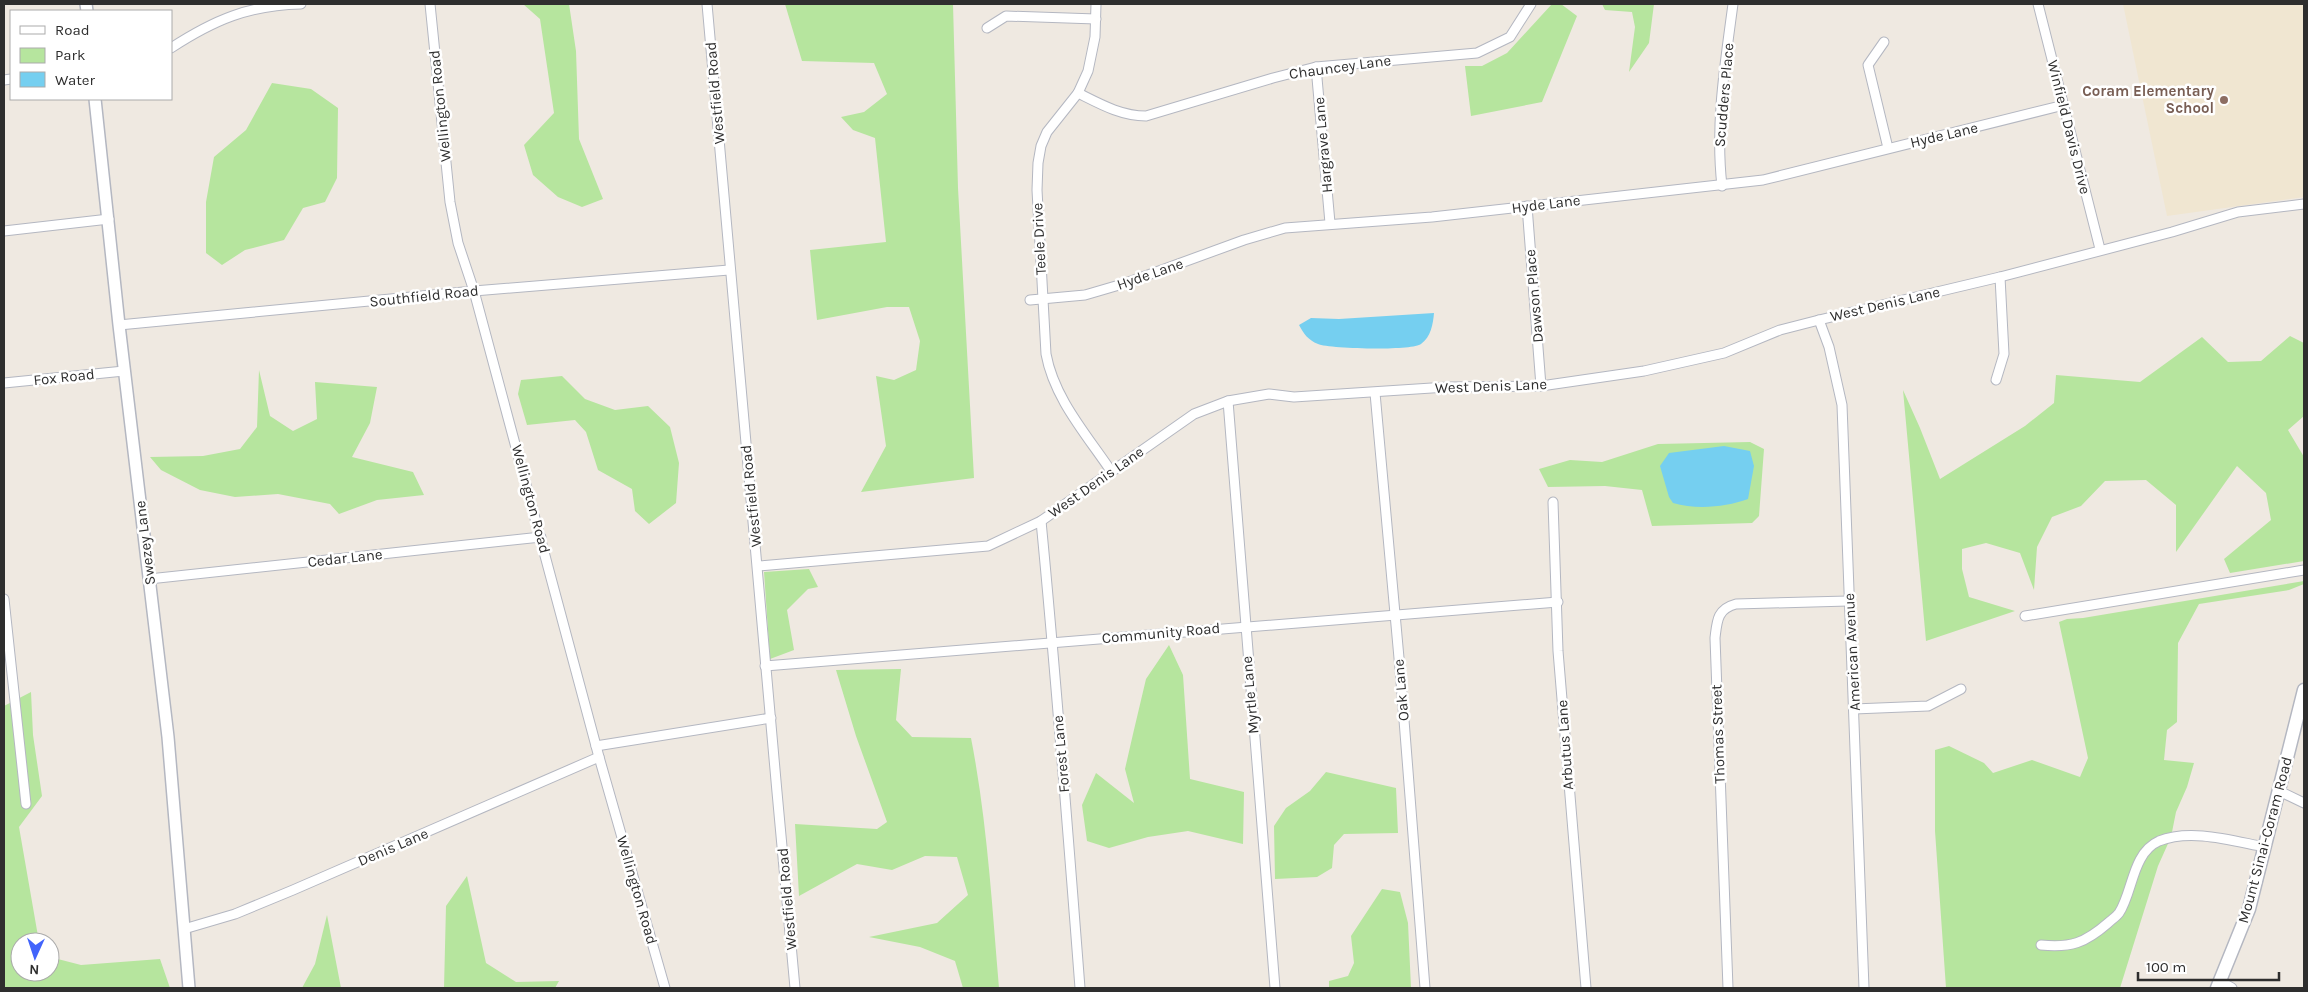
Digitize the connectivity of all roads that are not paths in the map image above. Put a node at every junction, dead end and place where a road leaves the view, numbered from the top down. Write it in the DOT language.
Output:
graph roads {
  1 [pos="301,4"];
  2 [pos="430,4"];
  3 [pos="707,4"];
  4 [pos="1096,4"];
  5 [pos="1531,4"];
  6 [pos="1733,4"];
  7 [pos="2038,4"];
  8 [pos="1096,19"];
  9 [pos="987,28"];
  10 [pos="1884,42"];
  11 [pos="172,47"];
  12 [pos="1316,67"];
  13 [pos="1078,93"];
  14 [pos="98,100"];
  15 [pos="2064,105"];
  16 [pos="1888,148"];
  17 [pos="1722,186"];
  18 [pos="2304,204"];
  19 [pos="1527,206"];
  20 [pos="109,219"];
  21 [pos="1330,223"];
  22 [pos="4,231"];
  23 [pos="2100,250"];
  24 [pos="729,270"];
  25 [pos="2000,277"];
  26 [pos="474,291"];
  27 [pos="1030,300"];
  28 [pos="1044,300"];
  29 [pos="1819,320"];
  30 [pos="119,325"];
  31 [pos="124,371"];
  32 [pos="1996,380"];
  33 [pos="4,383"];
  34 [pos="1541,386"];
  35 [pos="1375,393"];
  36 [pos="1228,401"];
  37 [pos="1111,471"];
  38 [pos="1553,502"];
  39 [pos="1041,521"];
  40 [pos="541,537"];
  41 [pos="758,566"];
  42 [pos="2304,570"];
  43 [pos="149,579"];
  44 [pos="4,599"];
  45 [pos="1848,601"];
  46 [pos="1558,602"];
  47 [pos="1394,614"];
  48 [pos="2026,616"];
  49 [pos="1245,626"];
  50 [pos="1053,642"];
  51 [pos="765,666"];
  52 [pos="1961,689"];
  53 [pos="2304,690"];
  54 [pos="1854,709"];
  55 [pos="771,718"];
  56 [pos="596,746"];
  57 [pos="600,757"];
  58 [pos="2279,791"];
  59 [pos="2304,803"];
  60 [pos="26,804"];
  61 [pos="2265,847"];
  62 [pos="184,929"];
  63 [pos="2042,946"];
  64 [pos="2219,985"];
  65 [pos="189,988"];
  66 [pos="665,988"];
  67 [pos="795,988"];
  68 [pos="1080,988"];
  69 [pos="1274,988"];
  70 [pos="1425,988"];
  71 [pos="1586,988"];
  72 [pos="1728,988"];
  73 [pos="1864,988"];
  74 [pos="2232,988"];
  1 -- 11 [label="street"];
  2 -- 26 [label="street, Wellington Road"];
  3 -- 24 [label="street, Westfield Road"];
  4 -- 8 [label="street, Teele Drive"];
  5 -- 12 [label="street, Chauncey Lane"];
  6 -- 17 [label="street, Scudders Place"];
  7 -- 15 [label="street, Winfield Davis Drive"];
  8 -- 9 [label="street"];
  8 -- 13 [label="street, Teele Drive"];
  10 -- 16 [label="street"];
  12 -- 13 [label="street, Chauncey Lane"];
  12 -- 21 [label="street, Hargrave Lane"];
  13 -- 28 [label="street, Teele Drive"];
  14 -- 20 [label="street, Swezey Lane"];
  15 -- 16 [label="street, Hyde Lane"];
  15 -- 23 [label="street, Winfield Davis Drive"];
  16 -- 17 [label="street, Hyde Lane"];
  17 -- 19 [label="street, Hyde Lane"];
  18 -- 23 [label="street, West Denis Lane"];
  19 -- 21 [label="street, Hyde Lane"];
  19 -- 34 [label="street, Dawson Place"];
  20 -- 22 [label="street"];
  20 -- 30 [label="street, Swezey Lane"];
  21 -- 28 [label="street, Hyde Lane"];
  23 -- 25 [label="street, West Denis Lane"];
  24 -- 26 [label="street, Southfield Road"];
  24 -- 41 [label="street, Westfield Road"];
  25 -- 29 [label="street, West Denis Lane"];
  25 -- 32 [label="street"];
  26 -- 30 [label="street, Southfield Road"];
  26 -- 40 [label="street, Wellington Road"];
  27 -- 28 [label="street, Hyde Lane"];
  28 -- 37 [label="street, Teele Drive"];
  29 -- 34 [label="street, West Denis Lane"];
  29 -- 45 [label="street, American Avenue"];
  30 -- 31 [label="street, Swezey Lane"];
  31 -- 33 [label="street, Fox Road"];
  31 -- 43 [label="street, Swezey Lane"];
  34 -- 35 [label="street, West Denis Lane"];
  35 -- 36 [label="street, West Denis Lane"];
  35 -- 47 [label="street, Oak Lane"];
  36 -- 37 [label="street, West Denis Lane"];
  36 -- 49 [label="street, Myrtle Lane"];
  37 -- 39 [label="street, West Denis Lane"];
  38 -- 46 [label="street, Arbutus Lane"];
  39 -- 41 [label="street, West Denis Lane"];
  39 -- 50 [label="street, Forest Lane"];
  40 -- 43 [label="street, Cedar Lane"];
  40 -- 56 [label="street, Wellington Road"];
  41 -- 51 [label="street, Westfield Road"];
  42 -- 48 [label="street"];
  43 -- 62 [label="street, Swezey Lane"];
  44 -- 60 [label="street"];
  45 -- 54 [label="street, American Avenue"];
  45 -- 72 [label="street, Thomas Street"];
  46 -- 47 [label="street, Community Road"];
  46 -- 71 [label="street, Arbutus Lane"];
  47 -- 49 [label="street, Community Road"];
  47 -- 70 [label="street, Oak Lane"];
  49 -- 50 [label="street, Community Road"];
  49 -- 69 [label="street, Myrtle Lane"];
  50 -- 51 [label="street, Community Road"];
  50 -- 68 [label="street, Forest Lane"];
  51 -- 55 [label="street, Westfield Road"];
  52 -- 54 [label="street"];
  53 -- 58 [label="main road, Mount Sinai-Coram Road"];
  54 -- 73 [label="street, American Avenue"];
  55 -- 56 [label="street"];
  55 -- 67 [label="street, Westfield Road"];
  56 -- 57 [label="street, Wellington Road"];
  57 -- 62 [label="street, Denis Lane"];
  57 -- 66 [label="street, Wellington Road"];
  58 -- 59 [label="street"];
  58 -- 61 [label="main road, Mount Sinai-Coram Road"];
  61 -- 63 [label="street"];
  61 -- 64 [label="main road, Mount Sinai-Coram Road"];
  62 -- 65 [label="street, Swezey Lane"];
  64 -- 74 [label="street"];
}
